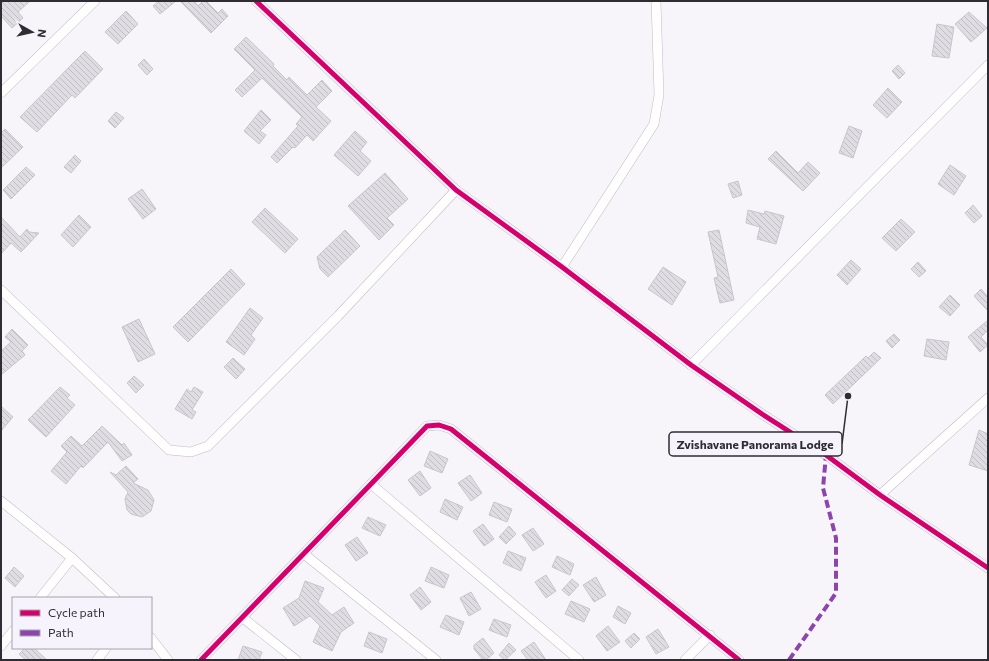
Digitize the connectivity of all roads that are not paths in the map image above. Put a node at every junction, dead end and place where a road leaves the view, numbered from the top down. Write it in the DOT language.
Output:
graph roads {
  1 [pos="95,1"];
  2 [pos="256,1"];
  3 [pos="656,1"];
  4 [pos="988,65"];
  5 [pos="1,93"];
  6 [pos="456,190"];
  7 [pos="562,267"];
  8 [pos="1,290"];
  9 [pos="691,365"];
  10 [pos="988,398"];
  11 [pos="371,484"];
  12 [pos="880,495"];
  13 [pos="2,505"];
  14 [pos="304,554"];
  15 [pos="72,558"];
  16 [pos="988,568"];
  17 [pos="41,597"];
  18 [pos="114,597"];
  19 [pos="243,618"];
  20 [pos="12,632"];
  21 [pos="710,635"];
  22 [pos="152,639"];
  23 [pos="1,646"];
  24 [pos="105,649"];
  25 [pos="97,660"];
  26 [pos="168,660"];
  27 [pos="200,660"];
  28 [pos="296,660"];
  29 [pos="436,660"];
  30 [pos="579,660"];
  31 [pos="685,660"];
  32 [pos="739,660"];
  1 -- 5 [label="street"];
  2 -- 6 [label="street"];
  3 -- 7 [label="street"];
  4 -- 9 [label="street"];
  6 -- 7 [label="street"];
  6 -- 8 [label="street"];
  7 -- 9 [label="street"];
  9 -- 12 [label="street"];
  10 -- 12 [label="street"];
  11 -- 14 [label="street"];
  11 -- 21 [label="street"];
  11 -- 30 [label="street"];
  12 -- 16 [label="street"];
  13 -- 15 [label="street"];
  14 -- 19 [label="street"];
  14 -- 29 [label="street"];
  15 -- 17 [label="street"];
  15 -- 18 [label="street"];
  19 -- 27 [label="street"];
  19 -- 28 [label="street"];
  20 -- 23 [label="street"];
  21 -- 31 [label="street"];
  21 -- 32 [label="street"];
  22 -- 26 [label="street"];
  24 -- 25 [label="street"];
}
